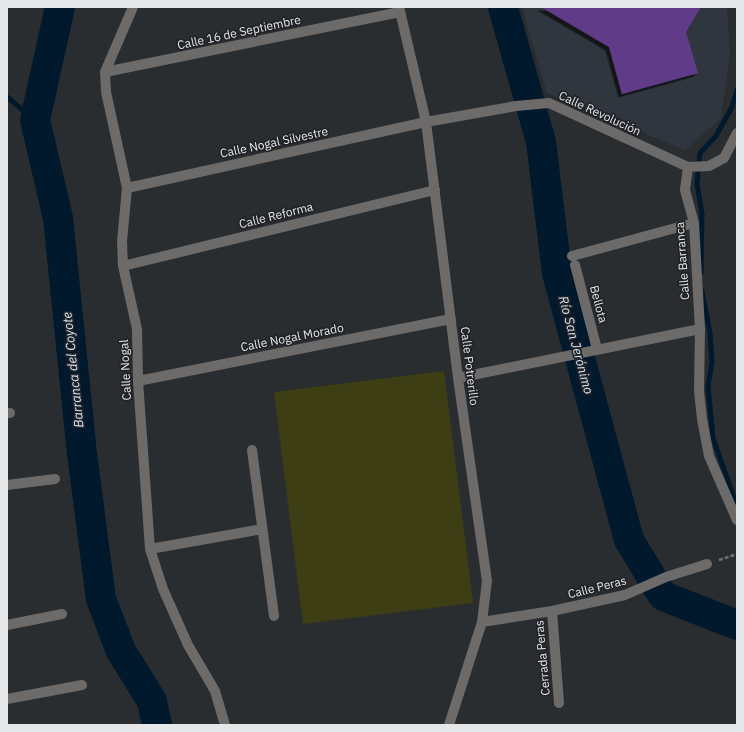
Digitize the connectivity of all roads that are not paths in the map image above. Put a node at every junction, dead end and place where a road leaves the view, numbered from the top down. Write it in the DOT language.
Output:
graph roads {
  1 [pos="133,7"];
  2 [pos="400,9"];
  3 [pos="105,72"];
  4 [pos="426,122"];
  5 [pos="737,133"];
  6 [pos="689,167"];
  7 [pos="127,188"];
  8 [pos="435,190"];
  9 [pos="694,223"];
  10 [pos="123,266"];
  11 [pos="451,318"];
  12 [pos="700,329"];
  13 [pos="595,350"];
  14 [pos="458,378"];
  15 [pos="138,381"];
  16 [pos="252,450"];
  17 [pos="56,479"];
  18 [pos="7,485"];
  19 [pos="737,520"];
  20 [pos="262,529"];
  21 [pos="150,549"];
  22 [pos="707,564"];
  23 [pos="552,611"];
  24 [pos="62,614"];
  25 [pos="274,616"];
  26 [pos="482,622"];
  27 [pos="7,625"];
  28 [pos="82,685"];
  29 [pos="7,699"];
  30 [pos="559,703"];
  31 [pos="226,725"];
  32 [pos="449,725"];
  1 -- 3 [label="street, Calle Nogal"];
  2 -- 3 [label="street, Calle 16 de Septiembre"];
  2 -- 4 [label="street, Calle Potrerillo"];
  3 -- 7 [label="street, Calle Nogal"];
  4 -- 6 [label="street, Calle Revolución"];
  4 -- 7 [label="street, Calle Nogal Silvestre"];
  4 -- 8 [label="street, Calle Potrerillo"];
  5 -- 6 [label="street"];
  6 -- 9 [label="street, Calle Barranca"];
  7 -- 10 [label="street, Calle Nogal"];
  8 -- 10 [label="street, Calle Reforma"];
  8 -- 11 [label="street, Calle Potrerillo"];
  9 -- 12 [label="street, Calle Barranca"];
  9 -- 13 [label="street, Bellota"];
  10 -- 15 [label="street, Calle Nogal"];
  11 -- 14 [label="street, Calle Potrerillo"];
  11 -- 15 [label="street, Calle Nogal Morado"];
  12 -- 13 [label="street"];
  12 -- 19 [label="street, Calle Barranca"];
  13 -- 14 [label="street"];
  14 -- 26 [label="street, Calle Potrerillo"];
  15 -- 21 [label="street, Calle Nogal"];
  16 -- 20 [label="street"];
  17 -- 18 [label="street"];
  20 -- 21 [label="street"];
  20 -- 25 [label="street"];
  21 -- 31 [label="street, Calle Nogal"];
  22 -- 23 [label="street, Calle Peras"];
  23 -- 26 [label="street, Calle Peras"];
  23 -- 30 [label="street, Cerrada Peras"];
  24 -- 27 [label="street"];
  26 -- 32 [label="street, Calle Potrerillo"];
  28 -- 29 [label="street"];
}
